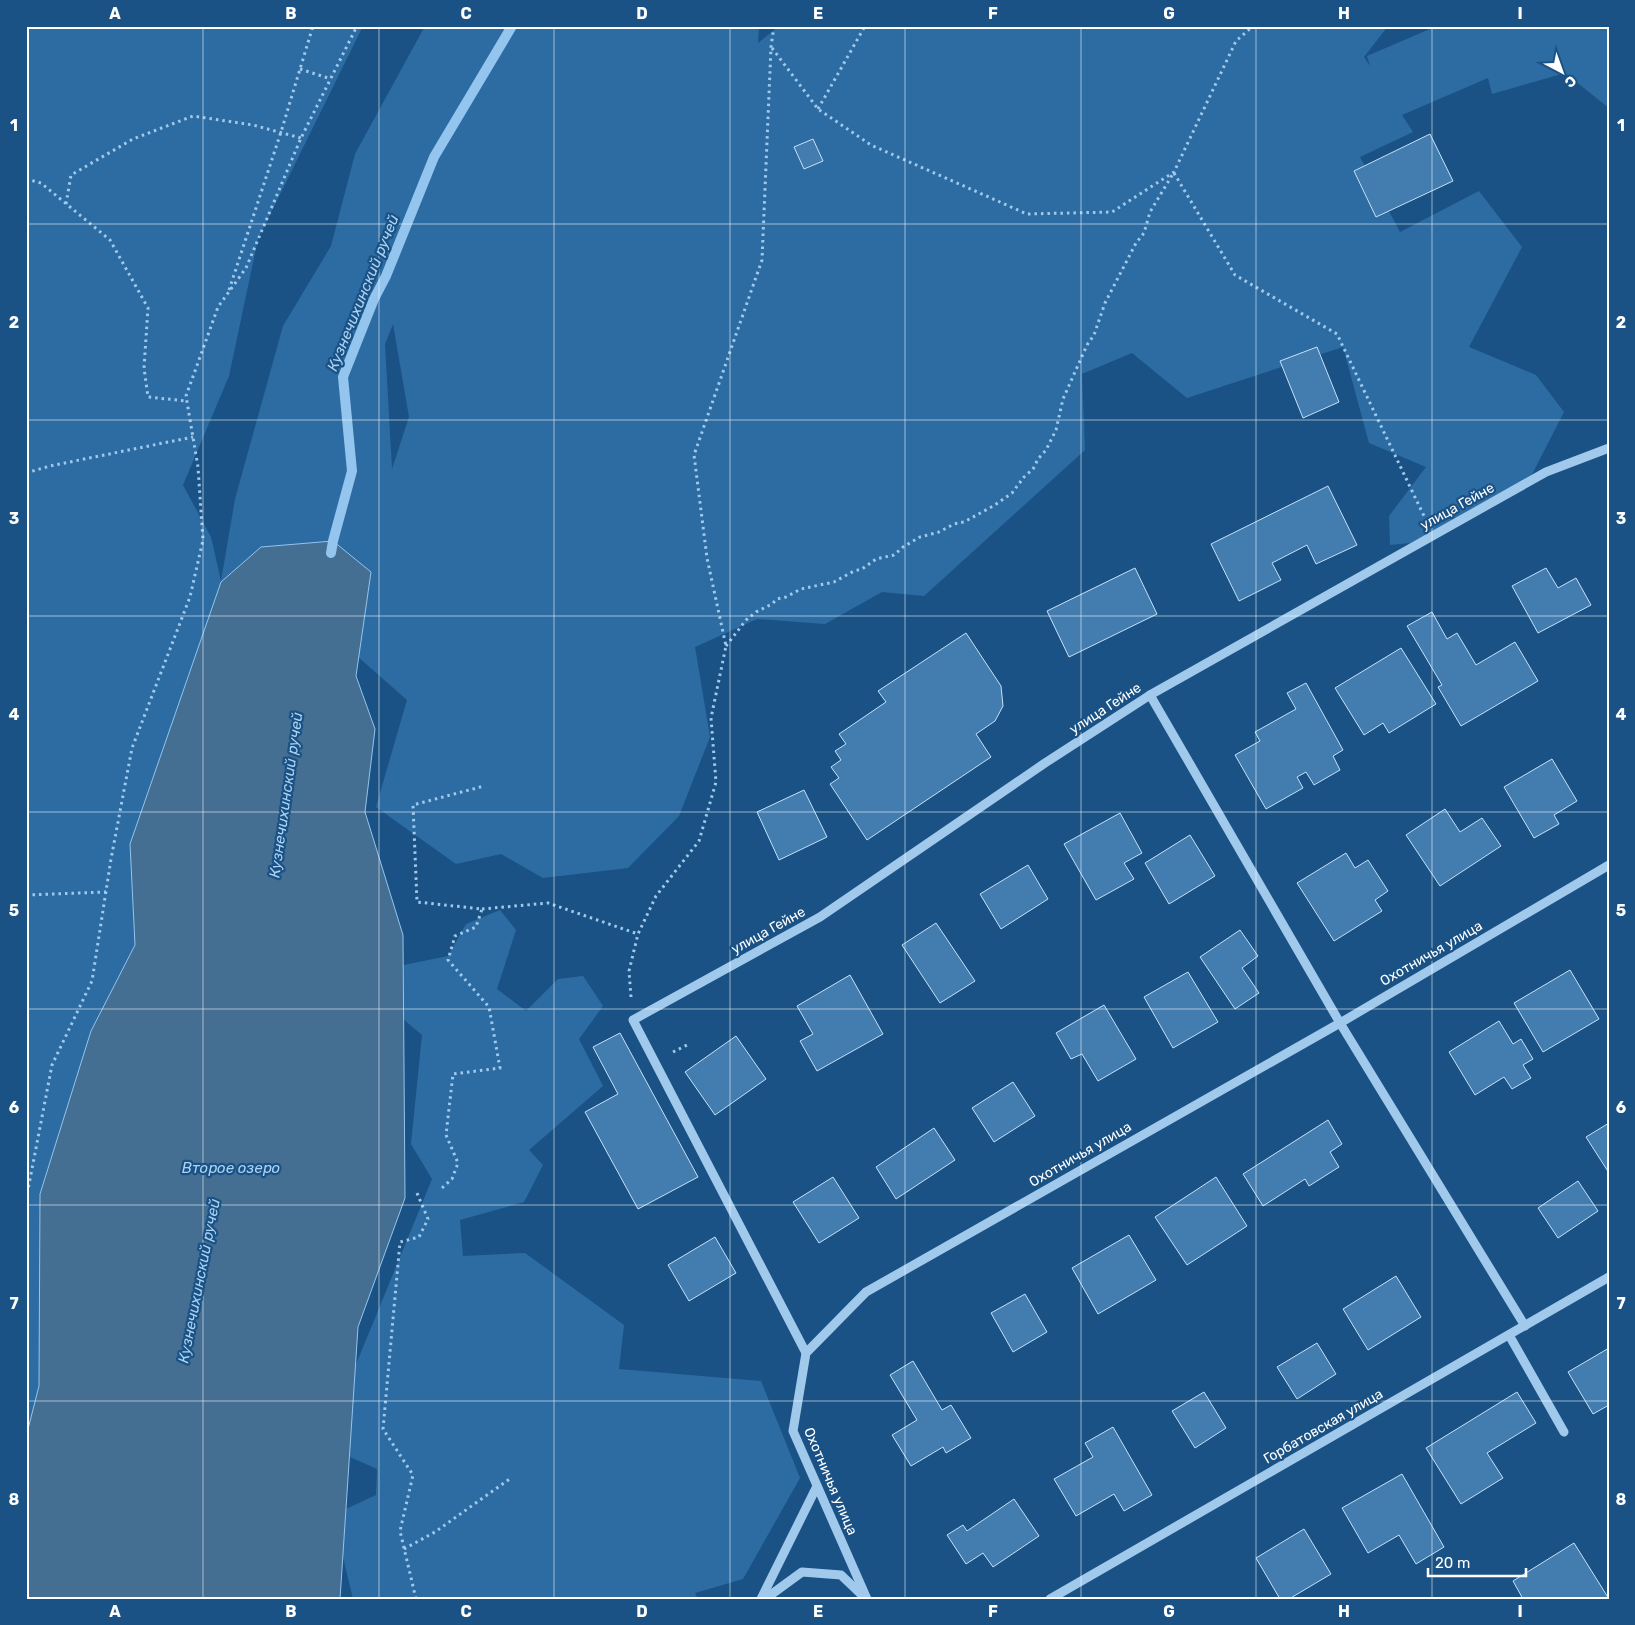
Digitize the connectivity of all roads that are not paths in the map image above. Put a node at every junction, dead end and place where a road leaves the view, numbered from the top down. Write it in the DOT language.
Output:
graph roads {
  1 [pos="1609,448"];
  2 [pos="1150,695"];
  3 [pos="1609,865"];
  4 [pos="1340,1023"];
  5 [pos="1609,1276"];
  6 [pos="1525,1326"];
  7 [pos="1509,1335"];
  8 [pos="806,1352"];
  9 [pos="1564,1432"];
  10 [pos="817,1486"];
  11 [pos="763,1599"];
  12 [pos="866,1599"];
  13 [pos="1050,1599"];
  1 -- 2 [label="street, улица Гейне"];
  2 -- 4 [label="street"];
  2 -- 8 [label="street, улица Гейне"];
  3 -- 4 [label="street, Охотничья улица"];
  4 -- 6 [label="street"];
  4 -- 8 [label="street, Охотничья улица"];
  5 -- 6 [label="street, Горбатовская улица"];
  6 -- 7 [label="street, Горбатовская улица"];
  7 -- 9 [label="street"];
  7 -- 13 [label="street, Горбатовская улица"];
  8 -- 10 [label="street, Охотничья улица"];
  10 -- 11 [label="street"];
  10 -- 12 [label="street, Охотничья улица"];
  11 -- 12 [label="street"];
}
